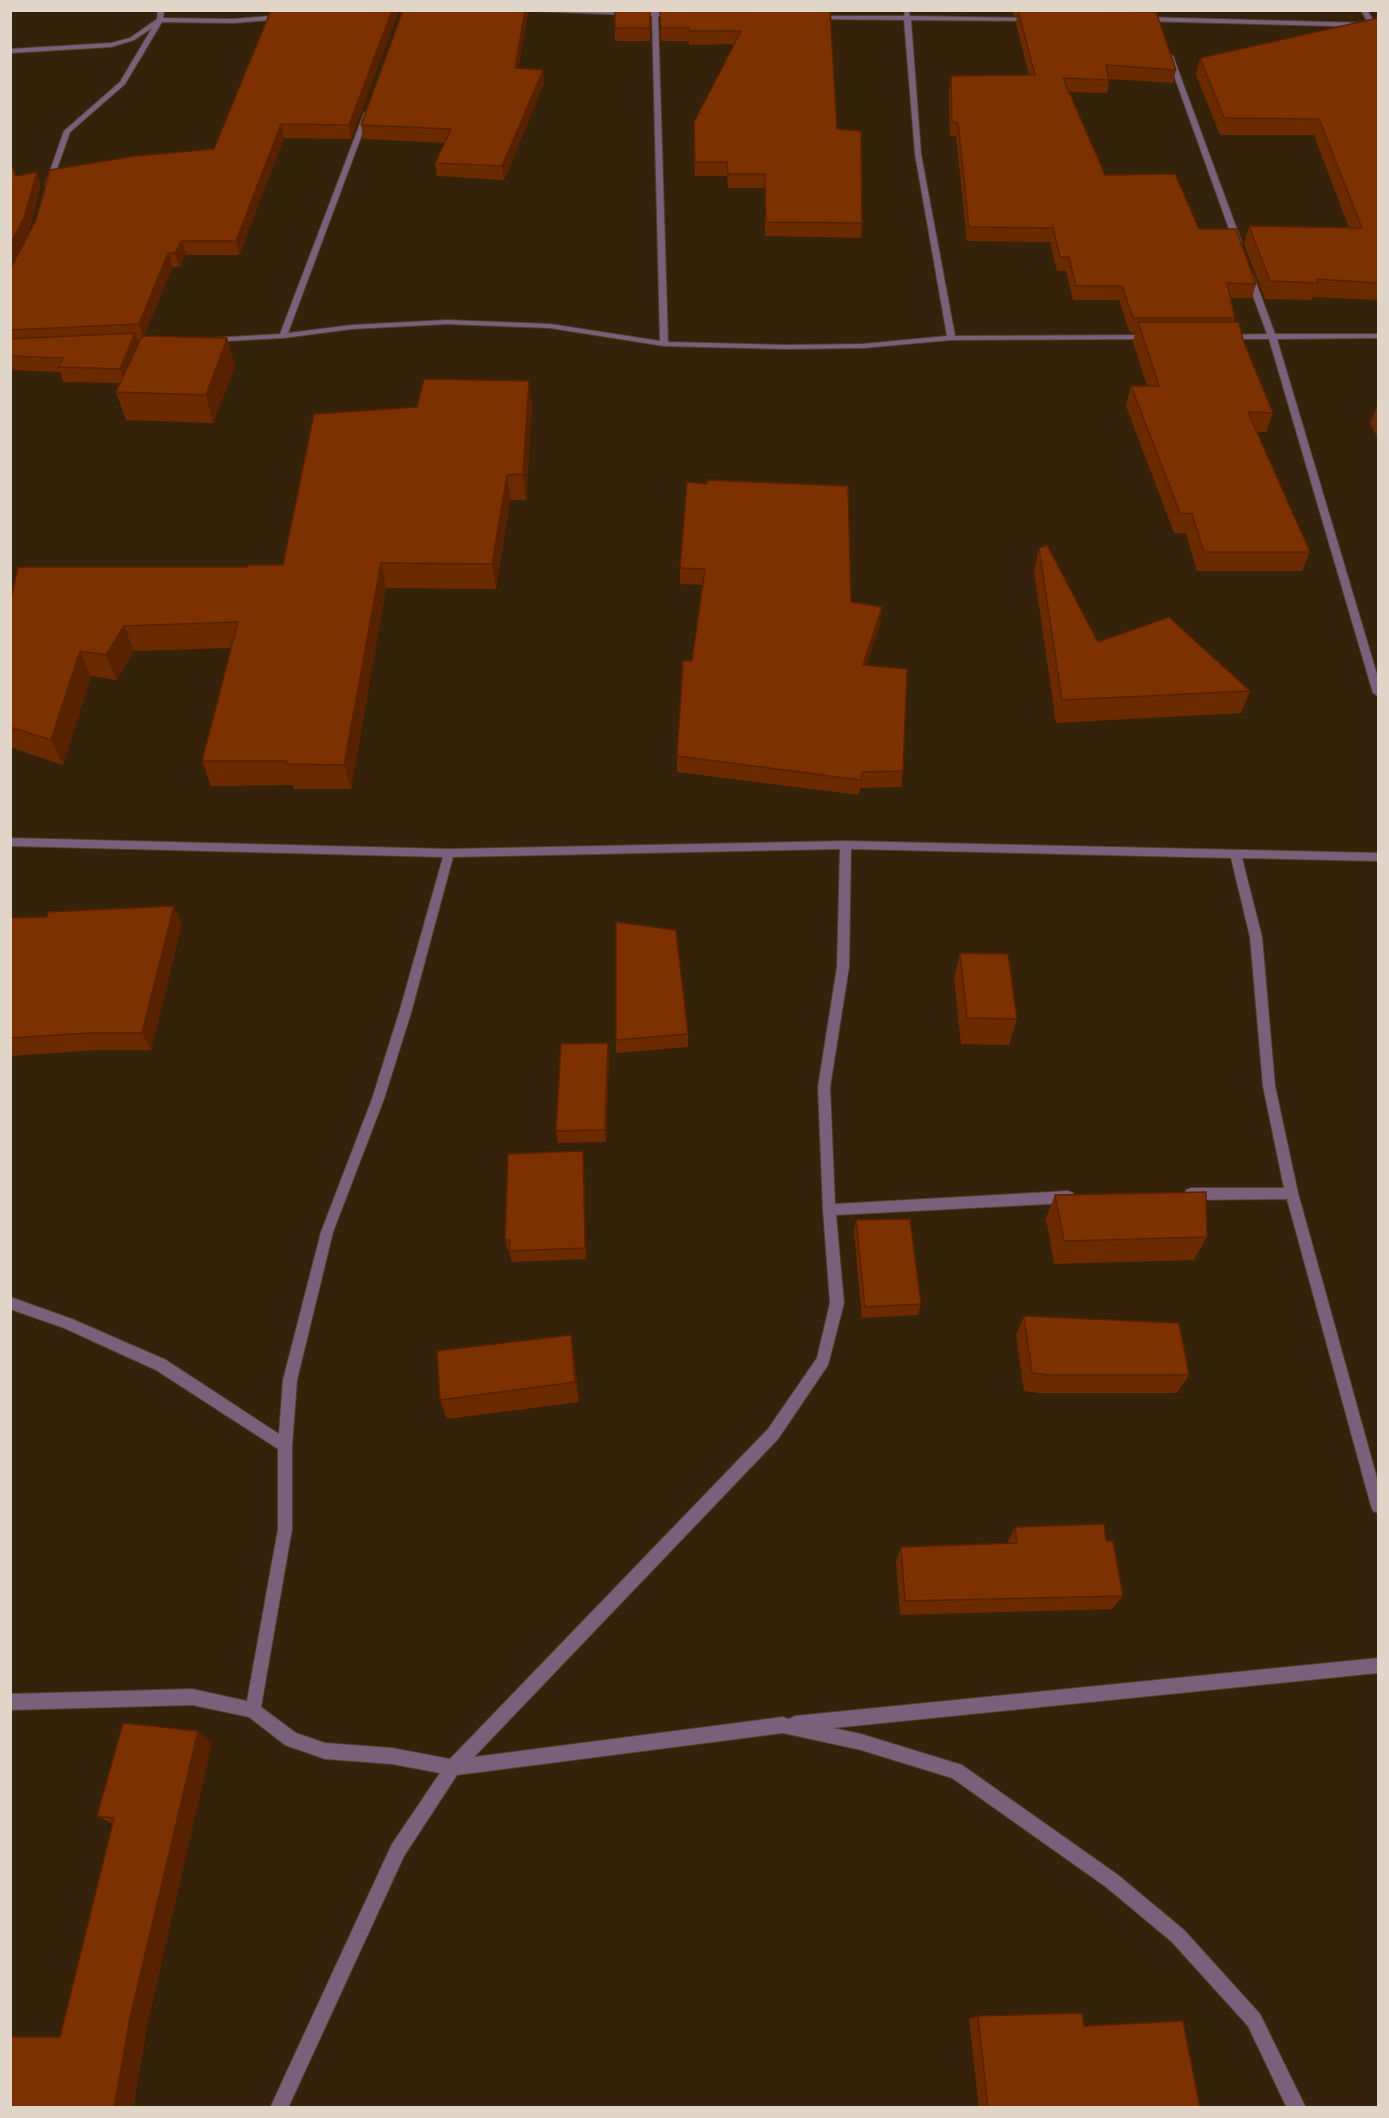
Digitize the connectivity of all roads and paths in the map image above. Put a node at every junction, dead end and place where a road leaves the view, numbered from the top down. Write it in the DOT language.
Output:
graph roads {
  1 [pos="161,10"];
  2 [pos="514,10"];
  3 [pos="1153,10"];
  4 [pos="1364,10"];
  5 [pos="654,13"];
  6 [pos="908,14"];
  7 [pos="292,16"];
  8 [pos="689,16"];
  9 [pos="804,17"];
  10 [pos="1038,19"];
  11 [pos="1133,19"];
  12 [pos="1157,19"];
  13 [pos="160,20"];
  14 [pos="1376,25"];
  15 [pos="1161,30"];
  16 [pos="1378,34"];
  17 [pos="10,51"];
  18 [pos="1169,52"];
  19 [pos="372,99"];
  20 [pos="46,192"];
  21 [pos="1240,249"];
  22 [pos="1244,260"];
  23 [pos="283,336"];
  24 [pos="1378,336"];
  25 [pos="1153,337"];
  26 [pos="1212,337"];
  27 [pos="1272,337"];
  28 [pos="951,338"];
  29 [pos="200,340"];
  30 [pos="664,344"];
  31 [pos="1378,693"];
  32 [pos="10,842"];
  33 [pos="846,845"];
  34 [pos="449,853"];
  35 [pos="1236,854"];
  36 [pos="1378,857"];
  37 [pos="1292,1193"];
  38 [pos="1176,1194"];
  39 [pos="1083,1196"];
  40 [pos="829,1210"];
  41 [pos="10,1304"];
  42 [pos="285,1446"];
  43 [pos="1378,1506"];
  44 [pos="1378,1665"];
  45 [pos="10,1702"];
  46 [pos="252,1710"];
  47 [pos="783,1725"];
  48 [pos="453,1768"];
  49 [pos="279,2108"];
  50 [pos="1297,2108"];
  1 -- 13 [label="street"];
  2 -- 5 [label="street"];
  3 -- 12 [label="street"];
  4 -- 14 [label="street"];
  5 -- 8 [label="street"];
  5 -- 30 [label="street"];
  6 -- 9 [label="street"];
  6 -- 10 [label="street"];
  6 -- 28 [label="street"];
  7 -- 13 [label="street"];
  11 -- 12 [label="street"];
  12 -- 14 [label="street"];
  12 -- 15 [label="street"];
  13 -- 17 [label="street"];
  13 -- 20 [label="street"];
  14 -- 16 [label="street"];
  18 -- 21 [label="street"];
  19 -- 23 [label="street"];
  22 -- 27 [label="street"];
  23 -- 29 [label="street"];
  23 -- 30 [label="street"];
  24 -- 27 [label="street"];
  25 -- 28 [label="street"];
  26 -- 27 [label="street"];
  27 -- 31 [label="street"];
  28 -- 30 [label="street"];
  32 -- 34 [label="street"];
  33 -- 34 [label="street"];
  33 -- 35 [label="street"];
  33 -- 40 [label="street"];
  34 -- 42 [label="street"];
  35 -- 36 [label="street"];
  35 -- 37 [label="street"];
  37 -- 38 [label="street"];
  37 -- 43 [label="street"];
  39 -- 40 [label="street"];
  40 -- 48 [label="street"];
  41 -- 42 [label="street"];
  42 -- 46 [label="street"];
  44 -- 47 [label="street"];
  45 -- 46 [label="street"];
  46 -- 48 [label="street"];
  47 -- 48 [label="street"];
  47 -- 50 [label="street"];
  48 -- 49 [label="street"];
}
